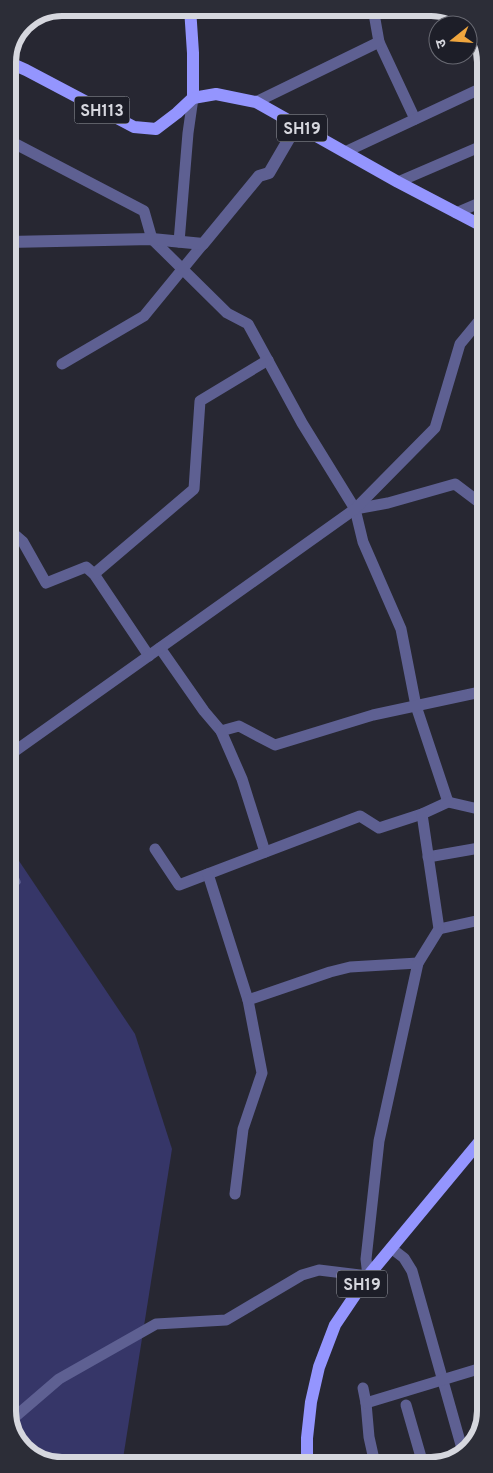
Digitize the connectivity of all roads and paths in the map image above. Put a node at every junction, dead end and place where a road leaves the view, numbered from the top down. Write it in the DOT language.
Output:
graph roads {
  1 [pos="190,16"];
  2 [pos="374,16"];
  3 [pos="379,42"];
  4 [pos="16,66"];
  5 [pos="477,90"];
  6 [pos="193,98"];
  7 [pos="256,102"];
  8 [pos="415,119"];
  9 [pos="297,125"];
  10 [pos="16,144"];
  11 [pos="477,148"];
  12 [pos="344,152"];
  13 [pos="398,182"];
  14 [pos="477,204"];
  15 [pos="456,213"];
  16 [pos="477,224"];
  17 [pos="152,239"];
  18 [pos="16,242"];
  19 [pos="179,242"];
  20 [pos="203,244"];
  21 [pos="183,269"];
  22 [pos="477,323"];
  23 [pos="268,360"];
  24 [pos="62,364"];
  25 [pos="477,500"];
  26 [pos="355,509"];
  27 [pos="16,537"];
  28 [pos="94,574"];
  29 [pos="160,648"];
  30 [pos="149,656"];
  31 [pos="477,693"];
  32 [pos="416,706"];
  33 [pos="221,731"];
  34 [pos="16,750"];
  35 [pos="448,802"];
  36 [pos="477,807"];
  37 [pos="422,814"];
  38 [pos="477,848"];
  39 [pos="155,849"];
  40 [pos="265,852"];
  41 [pos="428,857"];
  42 [pos="208,874"];
  43 [pos="477,920"];
  44 [pos="439,929"];
  45 [pos="418,963"];
  46 [pos="248,1000"];
  47 [pos="477,1145"];
  48 [pos="234,1194"];
  49 [pos="392,1248"];
  50 [pos="368,1276"];
  51 [pos="477,1370"];
  52 [pos="442,1380"];
  53 [pos="362,1388"];
  54 [pos="366,1403"];
  55 [pos="406,1405"];
  56 [pos="17,1415"];
  57 [pos="460,1446"];
  58 [pos="307,1457"];
  59 [pos="373,1457"];
  60 [pos="422,1457"];
  1 -- 6 [label="main road"];
  2 -- 3 [label="street"];
  3 -- 7 [label="street"];
  3 -- 8 [label="street"];
  4 -- 6 [label="main road, SH113"];
  5 -- 8 [label="street"];
  6 -- 7 [label="main road, SH19"];
  6 -- 19 [label="street"];
  7 -- 9 [label="main road, SH19"];
  8 -- 12 [label="street"];
  9 -- 12 [label="main road, SH19"];
  9 -- 20 [label="street"];
  10 -- 17 [label="street"];
  11 -- 13 [label="street"];
  12 -- 13 [label="main road, SH19"];
  13 -- 15 [label="main road, SH19"];
  14 -- 15 [label="street"];
  15 -- 16 [label="main road, SH19"];
  17 -- 18 [label="street"];
  17 -- 19 [label="street"];
  17 -- 21 [label="street"];
  19 -- 20 [label="street"];
  20 -- 21 [label="street"];
  21 -- 23 [label="street"];
  21 -- 24 [label="street"];
  22 -- 26 [label="street"];
  23 -- 26 [label="street"];
  23 -- 28 [label="street"];
  25 -- 26 [label="street"];
  26 -- 29 [label="street"];
  26 -- 32 [label="street"];
  27 -- 28 [label="street"];
  28 -- 30 [label="street"];
  29 -- 30 [label="street"];
  29 -- 33 [label="street"];
  30 -- 34 [label="street"];
  31 -- 32 [label="street"];
  32 -- 33 [label="street"];
  32 -- 35 [label="street"];
  33 -- 40 [label="street"];
  35 -- 36 [label="street"];
  35 -- 37 [label="street"];
  37 -- 40 [label="street"];
  37 -- 41 [label="street"];
  38 -- 41 [label="street"];
  39 -- 42 [label="street"];
  40 -- 42 [label="street"];
  41 -- 44 [label="street"];
  42 -- 46 [label="street"];
  43 -- 44 [label="street"];
  44 -- 45 [label="street"];
  45 -- 46 [label="street"];
  45 -- 50 [label="street"];
  46 -- 48 [label="street"];
  47 -- 49 [label="main road, SH19"];
  49 -- 50 [label="main road, SH19"];
  49 -- 52 [label="street"];
  50 -- 56 [label="street"];
  50 -- 58 [label="main road, SH19"];
  51 -- 52 [label="street"];
  52 -- 54 [label="street"];
  52 -- 57 [label="street"];
  53 -- 54 [label="street"];
  54 -- 59 [label="street"];
  55 -- 60 [label="street"];
}
